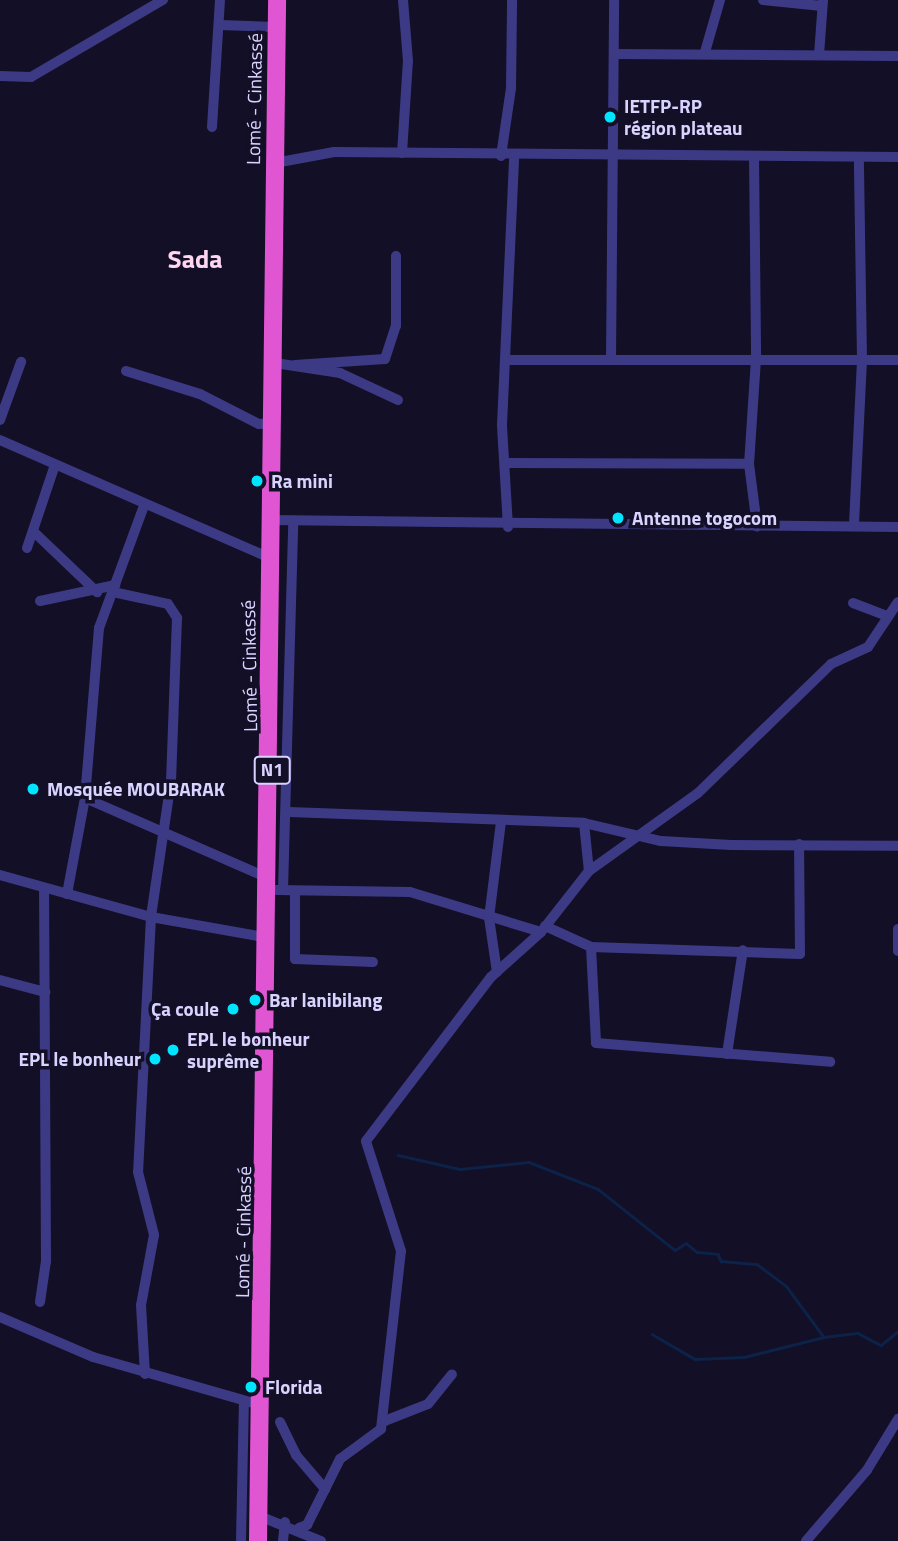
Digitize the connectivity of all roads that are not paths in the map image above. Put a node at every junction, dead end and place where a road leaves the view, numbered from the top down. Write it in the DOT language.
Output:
graph roads {
  1 [pos="163,0"];
  2 [pos="220,0"];
  3 [pos="277,0"];
  4 [pos="403,0"];
  5 [pos="512,0"];
  6 [pos="614,0"];
  7 [pos="720,0"];
  8 [pos="763,0"];
  9 [pos="822,3"];
  10 [pos="220,25"];
  11 [pos="276,27"];
  12 [pos="705,52"];
  13 [pos="614,54"];
  14 [pos="818,55"];
  15 [pos="898,56"];
  16 [pos="0,76"];
  17 [pos="212,127"];
  18 [pos="402,153"];
  19 [pos="614,155"];
  20 [pos="501,156"];
  21 [pos="514,156"];
  22 [pos="754,156"];
  23 [pos="859,157"];
  24 [pos="898,157"];
  25 [pos="275,163"];
  26 [pos="396,256"];
  27 [pos="611,359"];
  28 [pos="756,359"];
  29 [pos="862,359"];
  30 [pos="508,360"];
  31 [pos="898,360"];
  32 [pos="21,362"];
  33 [pos="275,363"];
  34 [pos="295,365"];
  35 [pos="126,371"];
  36 [pos="398,400"];
  37 [pos="0,420"];
  38 [pos="274,423"];
  39 [pos="0,440"];
  40 [pos="505,463"];
  41 [pos="749,464"];
  42 [pos="54,468"];
  43 [pos="145,506"];
  44 [pos="269,520"];
  45 [pos="293,523"];
  46 [pos="854,524"];
  47 [pos="757,526"];
  48 [pos="508,527"];
  49 [pos="898,527"];
  50 [pos="35,533"];
  51 [pos="27,548"];
  52 [pos="268,557"];
  53 [pos="114,588"];
  54 [pos="97,592"];
  55 [pos="40,601"];
  56 [pos="898,602"];
  57 [pos="853,603"];
  58 [pos="884,615"];
  59 [pos="273,715"];
  60 [pos="290,724"];
  61 [pos="85,798"];
  62 [pos="289,812"];
  63 [pos="501,822"];
  64 [pos="584,822"];
  65 [pos="165,835"];
  66 [pos="638,837"];
  67 [pos="799,844"];
  68 [pos="898,846"];
  69 [pos="589,871"];
  70 [pos="0,875"];
  71 [pos="274,886"];
  72 [pos="44,889"];
  73 [pos="295,891"];
  74 [pos="67,894"];
  75 [pos="152,917"];
  76 [pos="489,918"];
  77 [pos="543,929"];
  78 [pos="898,929"];
  79 [pos="269,938"];
  80 [pos="898,938"];
  81 [pos="591,947"];
  82 [pos="743,950"];
  83 [pos="898,951"];
  84 [pos="373,962"];
  85 [pos="497,972"];
  86 [pos="0,980"];
  87 [pos="46,992"];
  88 [pos="727,1054"];
  89 [pos="830,1062"];
  90 [pos="40,1302"];
  91 [pos="0,1318"];
  92 [pos="145,1374"];
  93 [pos="452,1374"];
  94 [pos="252,1404"];
  95 [pos="898,1419"];
  96 [pos="280,1422"];
  97 [pos="382,1422"];
  98 [pos="325,1489"];
  99 [pos="259,1516"];
  100 [pos="285,1522"];
  101 [pos="299,1528"];
  102 [pos="241,1541"];
  103 [pos="258,1541"];
  104 [pos="283,1541"];
  105 [pos="321,1541"];
  106 [pos="806,1541"];
  1 -- 16 [label="street"];
  2 -- 10 [label="street"];
  3 -- 11 [label="highway, Lomé - Cinkassé / N1"];
  4 -- 18 [label="street"];
  5 -- 20 [label="street"];
  6 -- 13 [label="street"];
  7 -- 12 [label="street"];
  8 -- 9 [label="street"];
  9 -- 14 [label="street"];
  10 -- 11 [label="street"];
  10 -- 17 [label="street"];
  11 -- 25 [label="highway, Lomé - Cinkassé / N1"];
  12 -- 13 [label="street"];
  12 -- 14 [label="street"];
  13 -- 19 [label="street"];
  14 -- 15 [label="street"];
  18 -- 20 [label="street"];
  18 -- 25 [label="street"];
  19 -- 21 [label="street"];
  19 -- 22 [label="street"];
  19 -- 27 [label="street"];
  20 -- 21 [label="street"];
  21 -- 30 [label="street"];
  22 -- 23 [label="street"];
  22 -- 28 [label="street"];
  23 -- 24 [label="street"];
  23 -- 29 [label="street"];
  25 -- 33 [label="highway, Lomé - Cinkassé / N1"];
  26 -- 34 [label="street"];
  27 -- 28 [label="street"];
  27 -- 30 [label="street"];
  28 -- 29 [label="street"];
  28 -- 41 [label="street"];
  29 -- 31 [label="street"];
  29 -- 46 [label="street"];
  30 -- 40 [label="street"];
  32 -- 37 [label="street"];
  33 -- 34 [label="street"];
  33 -- 38 [label="highway, Lomé - Cinkassé / N1"];
  34 -- 36 [label="street"];
  35 -- 38 [label="street"];
  38 -- 44 [label="highway, Lomé - Cinkassé / N1"];
  39 -- 42 [label="street"];
  40 -- 41 [label="street"];
  40 -- 48 [label="street"];
  41 -- 47 [label="street"];
  42 -- 43 [label="street"];
  42 -- 50 [label="street"];
  43 -- 52 [label="street"];
  43 -- 53 [label="street"];
  44 -- 45 [label="street"];
  44 -- 52 [label="highway, Lomé - Cinkassé / N1"];
  45 -- 48 [label="street"];
  45 -- 60 [label="street"];
  46 -- 47 [label="street"];
  46 -- 49 [label="street"];
  47 -- 48 [label="street"];
  50 -- 51 [label="street"];
  50 -- 54 [label="street"];
  52 -- 59 [label="highway, Lomé - Cinkassé / N1"];
  53 -- 54 [label="street"];
  53 -- 61 [label="street"];
  53 -- 65 [label="street"];
  54 -- 55 [label="street"];
  56 -- 58 [label="street"];
  57 -- 58 [label="street"];
  58 -- 66 [label="street"];
  59 -- 60 [label="street"];
  59 -- 71 [label="highway, Lomé - Cinkassé / N1"];
  60 -- 62 [label="street"];
  61 -- 65 [label="street"];
  61 -- 74 [label="street"];
  62 -- 63 [label="street"];
  62 -- 71 [label="street"];
  63 -- 64 [label="street"];
  63 -- 76 [label="street"];
  64 -- 66 [label="street"];
  64 -- 69 [label="street"];
  65 -- 71 [label="street"];
  65 -- 75 [label="street"];
  66 -- 67 [label="street"];
  66 -- 69 [label="street"];
  67 -- 68 [label="street"];
  67 -- 82 [label="street"];
  69 -- 77 [label="street"];
  70 -- 72 [label="street"];
  71 -- 73 [label="street"];
  71 -- 79 [label="highway, Lomé - Cinkassé / N1"];
  72 -- 74 [label="street"];
  72 -- 87 [label="street"];
  73 -- 76 [label="street"];
  73 -- 84 [label="street"];
  74 -- 75 [label="street"];
  75 -- 79 [label="street"];
  75 -- 92 [label="street"];
  76 -- 77 [label="street"];
  76 -- 85 [label="street"];
  77 -- 81 [label="street"];
  77 -- 85 [label="street"];
  78 -- 80 [label="street"];
  79 -- 94 [label="highway, Lomé - Cinkassé / N1"];
  80 -- 83 [label="street"];
  81 -- 82 [label="street"];
  81 -- 88 [label="street"];
  82 -- 88 [label="street"];
  85 -- 97 [label="street"];
  86 -- 87 [label="street"];
  87 -- 90 [label="street"];
  88 -- 89 [label="street"];
  91 -- 92 [label="street"];
  92 -- 94 [label="street"];
  93 -- 97 [label="street"];
  94 -- 99 [label="highway, Lomé - Cinkassé / N1"];
  94 -- 102 [label="street"];
  95 -- 106 [label="street"];
  96 -- 98 [label="street"];
  97 -- 98 [label="street"];
  98 -- 101 [label="street"];
  99 -- 100 [label="street"];
  99 -- 103 [label="highway, Lomé - Cinkassé / N1"];
  100 -- 101 [label="street"];
  100 -- 104 [label="street"];
  101 -- 105 [label="street"];
}
